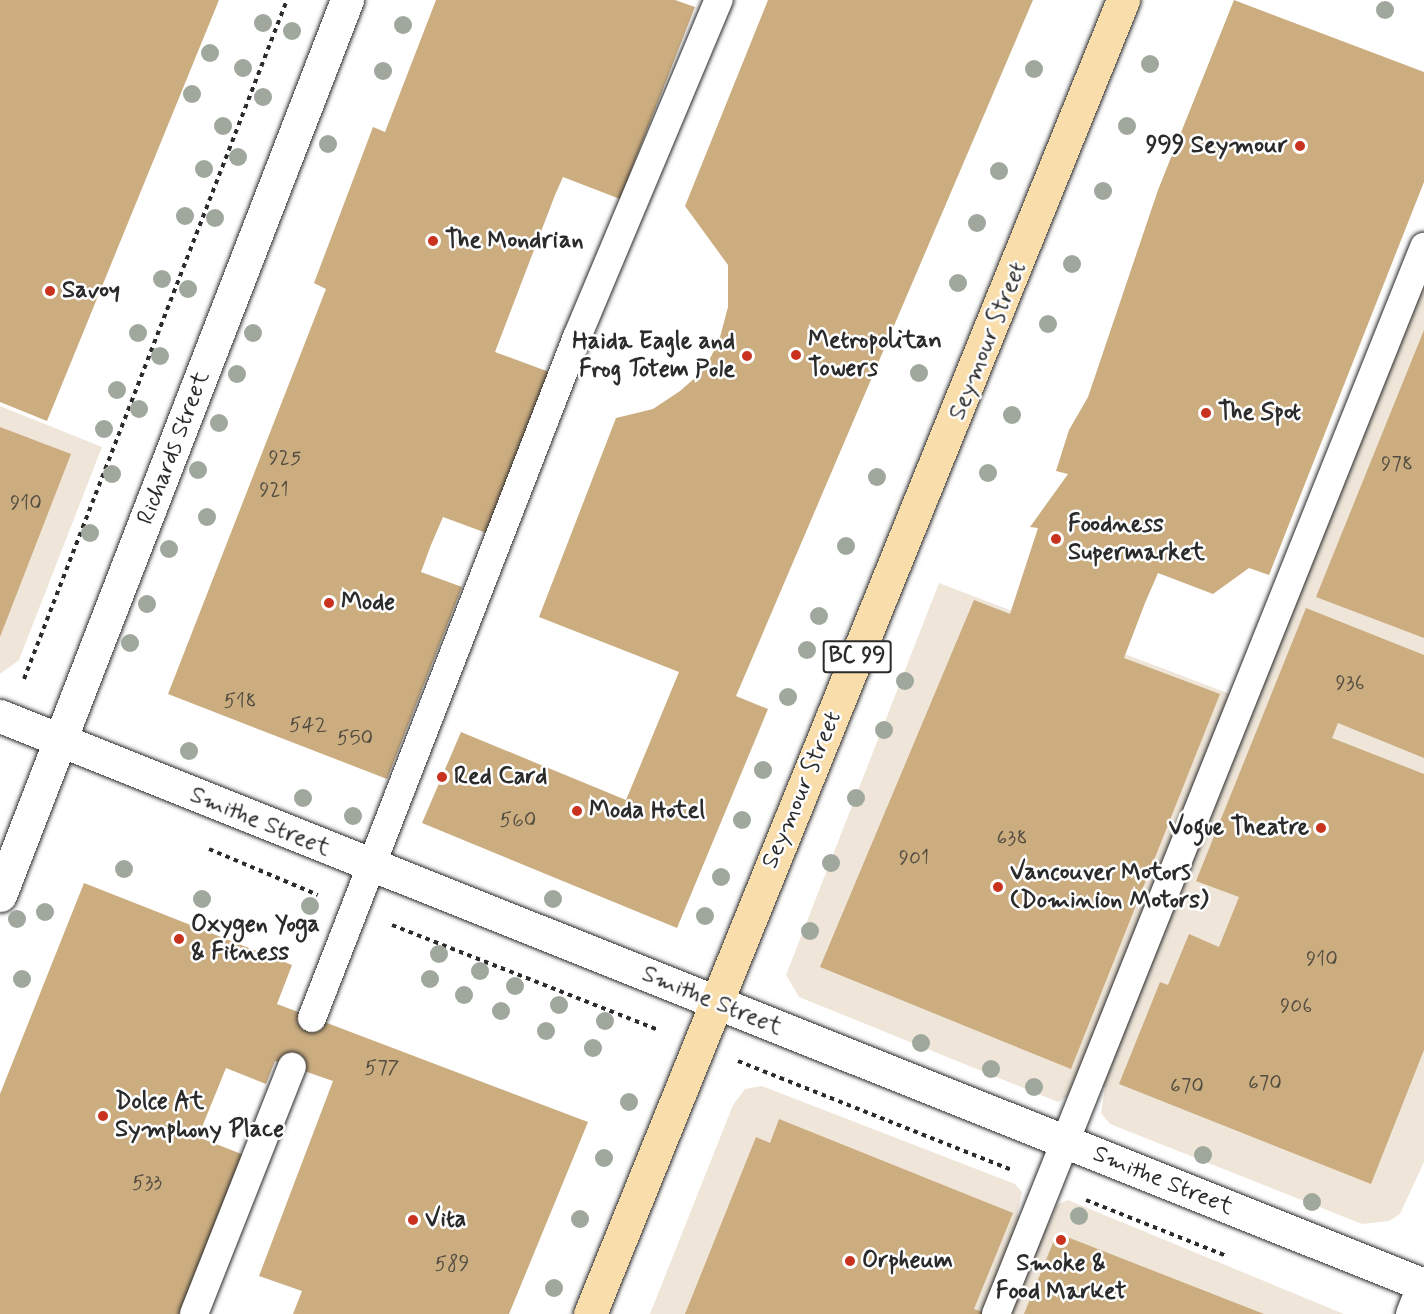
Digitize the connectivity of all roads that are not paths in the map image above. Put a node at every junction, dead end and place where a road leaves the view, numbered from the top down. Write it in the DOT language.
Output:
graph roads {
  1 [pos="347,0"];
  2 [pos="719,0"];
  3 [pos="1123,0"];
  4 [pos="1424,247"];
  5 [pos="0,716"];
  6 [pos="62,741"];
  7 [pos="371,868"];
  8 [pos="0,895"];
  9 [pos="714,1002"];
  10 [pos="312,1018"];
  11 [pos="292,1067"];
  12 [pos="1066,1142"];
  13 [pos="1421,1291"];
  14 [pos="194,1314"];
  15 [pos="590,1314"];
  16 [pos="996,1314"];
  1 -- 6 [label="main road, Richards Street"];
  2 -- 7 [label="lane"];
  3 -- 9 [label="highway, Seymour Street / BC 99"];
  4 -- 12 [label="lane"];
  5 -- 6 [label="main road, Smithe Street"];
  6 -- 7 [label="main road, Smithe Street"];
  6 -- 8 [label="main road, Richards Street"];
  7 -- 9 [label="main road, Smithe Street"];
  7 -- 10 [label="lane"];
  9 -- 12 [label="main road, Smithe Street"];
  9 -- 15 [label="highway, Seymour Street / BC 99"];
  11 -- 14 [label="lane"];
  12 -- 13 [label="main road, Smithe Street"];
  12 -- 16 [label="lane"];
}
